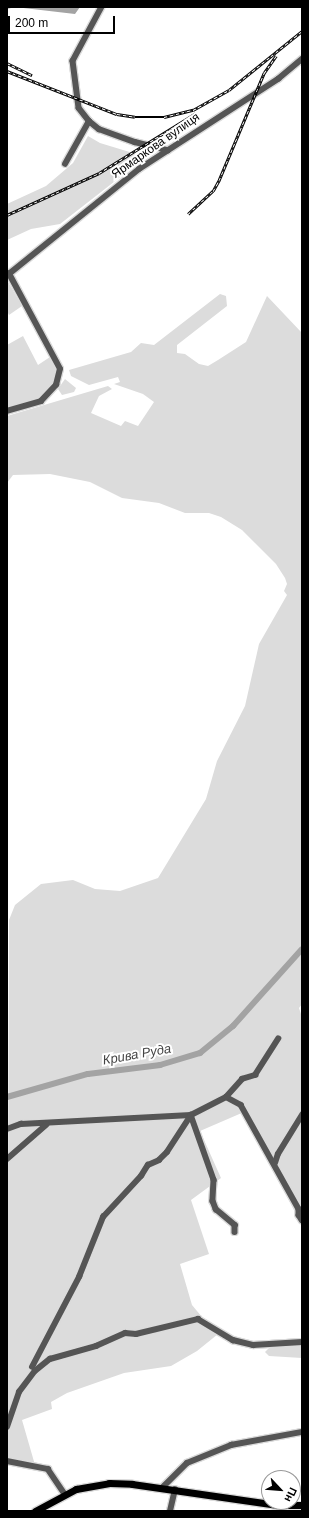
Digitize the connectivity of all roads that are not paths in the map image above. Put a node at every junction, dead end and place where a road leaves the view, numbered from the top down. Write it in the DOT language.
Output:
graph roads {
  1 [pos="102,7"];
  2 [pos="302,59"];
  3 [pos="89,121"];
  4 [pos="168,150"];
  5 [pos="65,164"];
  6 [pos="7,411"];
  7 [pos="278,1039"];
  8 [pos="226,1097"];
  9 [pos="191,1115"];
  10 [pos="302,1116"];
  11 [pos="46,1125"];
  12 [pos="7,1129"];
  13 [pos="7,1159"];
  14 [pos="275,1164"];
  15 [pos="302,1220"];
  16 [pos="235,1232"];
  17 [pos="302,1342"];
  18 [pos="33,1369"];
  19 [pos="7,1428"];
  20 [pos="302,1432"];
  21 [pos="7,1461"];
  22 [pos="162,1488"];
  23 [pos="175,1490"];
  24 [pos="65,1494"];
  25 [pos="302,1506"];
  26 [pos="35,1511"];
  27 [pos="170,1511"];
  1 -- 3 [label="street"];
  2 -- 4 [label="street, Ярмаркова вулиця"];
  3 -- 4 [label="street"];
  3 -- 5 [label="street"];
  4 -- 6 [label="street, Ярмаркова вулиця"];
  7 -- 8 [label="street"];
  8 -- 9 [label="street"];
  8 -- 14 [label="street"];
  9 -- 11 [label="street"];
  9 -- 16 [label="street"];
  9 -- 18 [label="street"];
  10 -- 14 [label="street"];
  11 -- 12 [label="street"];
  11 -- 13 [label="street"];
  14 -- 15 [label="street"];
  17 -- 18 [label="street"];
  18 -- 19 [label="street"];
  20 -- 22 [label="street"];
  21 -- 24 [label="street"];
  22 -- 23 [label="main road"];
  22 -- 24 [label="main road"];
  23 -- 25 [label="main road"];
  23 -- 27 [label="street"];
  24 -- 26 [label="main road"];
}
